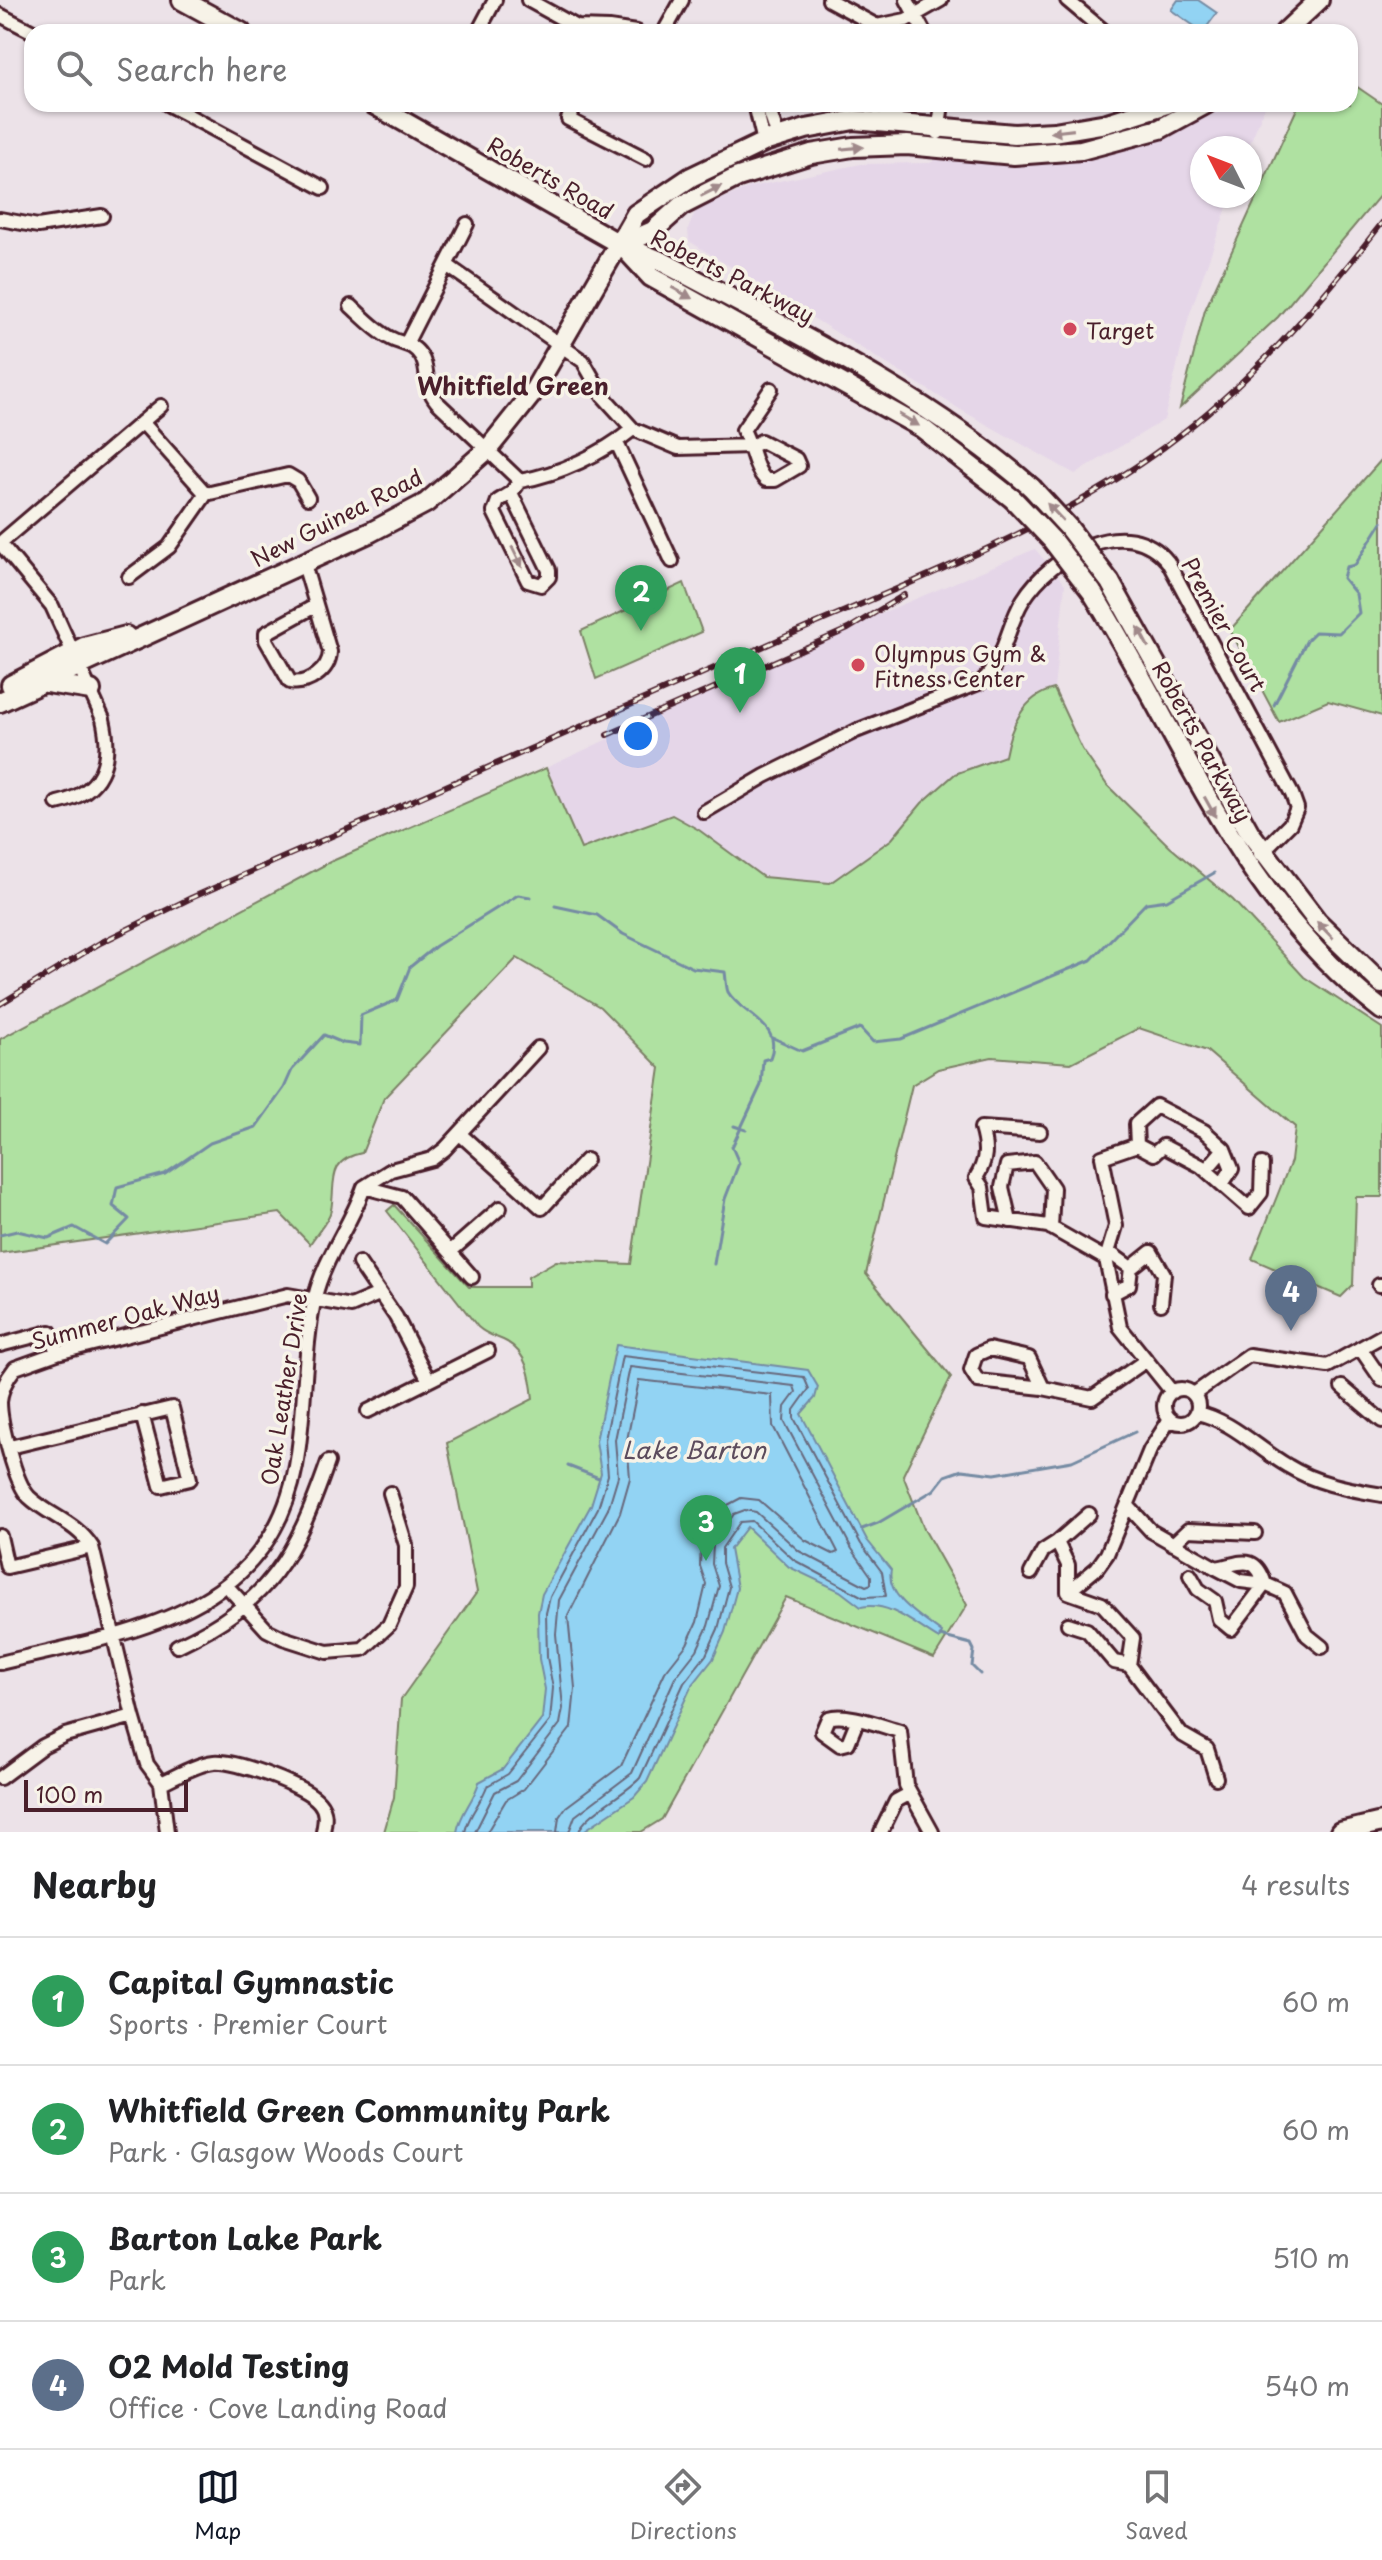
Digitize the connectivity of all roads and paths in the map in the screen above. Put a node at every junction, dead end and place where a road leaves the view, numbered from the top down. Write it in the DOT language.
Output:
graph roads {
  1 [pos="182,0"];
  2 [pos="495,0"];
  3 [pos="682,0"];
  4 [pos="829,0"];
  5 [pos="907,0"];
  6 [pos="941,0"];
  7 [pos="1067,0"];
  8 [pos="530,1"];
  9 [pos="1328,1"];
  10 [pos="916,12"];
  11 [pos="0,15"];
  12 [pos="226,24"];
  13 [pos="482,24"];
  14 [pos="572,24"];
  15 [pos="668,24"];
  16 [pos="873,24"];
  17 [pos="896,24"];
  18 [pos="921,24"];
  19 [pos="1096,24"];
  20 [pos="1296,24"];
  21 [pos="1311,24"];
  22 [pos="24,27"];
  23 [pos="182,112"];
  24 [pos="387,112"];
  25 [pos="572,112"];
  26 [pos="759,112"];
  27 [pos="768,112"];
  28 [pos="941,112"];
  29 [pos="1142,112"];
  30 [pos="1191,112"];
  31 [pos="938,138"];
  32 [pos="771,139"];
  33 [pos="646,159"];
  34 [pos="323,188"];
  35 [pos="102,216"];
  36 [pos="0,219"];
  37 [pos="467,224"];
  38 [pos="621,245"];
  39 [pos="448,266"];
  40 [pos="351,306"];
  41 [pos="407,342"];
  42 [pos="560,345"];
  43 [pos="771,389"];
  44 [pos="161,406"];
  45 [pos="142,422"];
  46 [pos="633,429"];
  47 [pos="617,443"];
  48 [pos="488,449"];
  49 [pos="520,481"];
  50 [pos="511,493"];
  51 [pos="206,494"];
  52 [pos="308,498"];
  53 [pos="0,543"];
  54 [pos="672,561"];
  55 [pos="304,564"];
  56 [pos="129,577"];
  57 [pos="315,606"];
  58 [pos="77,659"];
  59 [pos="47,683"];
  60 [pos="91,690"];
  61 [pos="0,692"];
  62 [pos="0,702"];
  63 [pos="57,803"];
  64 [pos="704,812"];
  65 [pos="1263,852"];
  66 [pos="1246,864"];
  67 [pos="1382,984"];
  68 [pos="1382,1010"];
  69 [pos="538,1048"];
  70 [pos="1040,1132"];
  71 [pos="460,1134"];
  72 [pos="1137,1145"];
  73 [pos="1224,1149"];
  74 [pos="586,1160"];
  75 [pos="1262,1164"];
  76 [pos="1206,1170"];
  77 [pos="1222,1184"];
  78 [pos="364,1187"];
  79 [pos="500,1208"];
  80 [pos="1010,1221"];
  81 [pos="1051,1228"];
  82 [pos="450,1252"];
  83 [pos="1108,1256"];
  84 [pos="359,1263"];
  85 [pos="1131,1268"];
  86 [pos="472,1277"];
  87 [pos="379,1294"];
  88 [pos="1112,1294"];
  89 [pos="315,1297"];
  90 [pos="1161,1304"];
  91 [pos="1382,1336"];
  92 [pos="0,1345"];
  93 [pos="1360,1348"];
  94 [pos="488,1351"];
  95 [pos="57,1353"];
  96 [pos="1145,1361"];
  97 [pos="428,1379"];
  98 [pos="1382,1380"];
  99 [pos="1342,1387"];
  100 [pos="1043,1388"];
  101 [pos="1172,1392"];
  102 [pos="1194,1394"];
  103 [pos="368,1411"];
  104 [pos="1197,1413"];
  105 [pos="142,1414"];
  106 [pos="1170,1419"];
  107 [pos="1382,1421"];
  108 [pos="10,1447"];
  109 [pos="328,1462"];
  110 [pos="390,1493"];
  111 [pos="1382,1495"];
  112 [pos="1128,1506"];
  113 [pos="1089,1514"];
  114 [pos="1255,1533"];
  115 [pos="0,1536"];
  116 [pos="1057,1542"];
  117 [pos="1173,1544"];
  118 [pos="92,1547"];
  119 [pos="1216,1568"];
  120 [pos="1031,1573"];
  121 [pos="1190,1575"];
  122 [pos="1265,1584"];
  123 [pos="226,1585"];
  124 [pos="1068,1592"];
  125 [pos="244,1607"];
  126 [pos="1068,1624"];
  127 [pos="115,1635"];
  128 [pos="177,1646"];
  129 [pos="1322,1647"];
  130 [pos="0,1663"];
  131 [pos="1129,1665"];
  132 [pos="133,1716"];
  133 [pos="857,1721"];
  134 [pos="0,1778"];
  135 [pos="1216,1778"];
  136 [pos="161,1783"];
  137 [pos="909,1794"];
  138 [pos="1382,1822"];
  139 [pos="167,1832"];
  140 [pos="323,1832"];
  141 [pos="881,1832"];
  142 [pos="932,1832"];
  143 [pos="1340,1832"];
  1 -- 12 [label="main road"];
  2 -- 13 [label="street"];
  3 -- 15 [label="street"];
  4 -- 16 [label="street"];
  5 -- 10 [label="street"];
  6 -- 10 [label="street"];
  7 -- 19 [label="street"];
  8 -- 14 [label="street"];
  9 -- 20 [label="main road"];
  9 -- 21 [label="main road"];
  10 -- 17 [label="street"];
  10 -- 18 [label="street"];
  11 -- 22 [label="street"];
  23 -- 34 [label="street"];
  24 -- 38 [label="main road, Roberts Road"];
  25 -- 33 [label="street"];
  26 -- 32 [label="street"];
  27 -- 32 [label="street"];
  28 -- 31 [label="street"];
  29 -- 31 [label="main road, New Guinea Road, one-way"];
  30 -- 31 [label="main road, New Guinea Road"];
  31 -- 32 [label="main road, New Guinea Road"];
  38 -- 31 [label="main road, New Guinea Road, one-way"];
  32 -- 38 [label="main road, New Guinea Road"];
  35 -- 36 [label="street"];
  37 -- 39 [label="street"];
  38 -- 42 [label="main road, New Guinea Road"];
  65 -- 38 [label="main road, Roberts Parkway, one-way, bridge"];
  38 -- 66 [label="main road, Roberts Parkway, one-way, bridge"];
  39 -- 41 [label="street"];
  39 -- 42 [label="street"];
  40 -- 41 [label="street"];
  41 -- 48 [label="street"];
  42 -- 46 [label="street"];
  42 -- 48 [label="main road, New Guinea Road"];
  43 -- 46 [label="street"];
  44 -- 45 [label="street"];
  45 -- 51 [label="street"];
  45 -- 53 [label="street"];
  46 -- 47 [label="street"];
  47 -- 49 [label="street"];
  47 -- 54 [label="street"];
  48 -- 49 [label="street"];
  48 -- 55 [label="main road, New Guinea Road"];
  49 -- 50 [label="street"];
  50 -- 50 [label="street, one-way"];
  51 -- 52 [label="street"];
  51 -- 56 [label="street"];
  53 -- 58 [label="street"];
  55 -- 57 [label="street"];
  55 -- 58 [label="main road, New Guinea Road"];
  57 -- 57 [label="street"];
  58 -- 59 [label="main road, New Guinea Road"];
  58 -- 60 [label="street"];
  58 -- 61 [label="main road, New Guinea Road"];
  59 -- 60 [label="main road"];
  59 -- 62 [label="main road, New Guinea Road"];
  60 -- 63 [label="street"];
  64 -- 65 [label="street, Premier Court"];
  65 -- 66 [label="street, Premier Court"];
  67 -- 65 [label="main road, Roberts Parkway, one-way"];
  66 -- 68 [label="main road, Roberts Parkway"];
  69 -- 71 [label="street"];
  70 -- 80 [label="street"];
  71 -- 74 [label="street"];
  71 -- 78 [label="street"];
  72 -- 73 [label="street"];
  72 -- 76 [label="street"];
  72 -- 83 [label="street"];
  73 -- 76 [label="street"];
  73 -- 77 [label="street"];
  75 -- 77 [label="street"];
  76 -- 77 [label="street"];
  78 -- 82 [label="street"];
  78 -- 89 [label="street, Oak Leather Drive"];
  79 -- 82 [label="street"];
  80 -- 81 [label="street"];
  80 -- 81 [label="street"];
  81 -- 83 [label="street"];
  82 -- 86 [label="street"];
  83 -- 85 [label="street"];
  83 -- 88 [label="street"];
  84 -- 87 [label="street"];
  85 -- 88 [label="street"];
  85 -- 90 [label="street"];
  87 -- 89 [label="street, Summer Oak Way"];
  87 -- 97 [label="street"];
  88 -- 96 [label="street"];
  89 -- 95 [label="street, Summer Oak Way"];
  89 -- 123 [label="street, Oak Leather Drive"];
  91 -- 93 [label="street"];
  92 -- 95 [label="street"];
  93 -- 98 [label="street"];
  93 -- 102 [label="street"];
  94 -- 97 [label="street"];
  95 -- 108 [label="street, Summer Oak Way"];
  96 -- 100 [label="street"];
  96 -- 101 [label="street"];
  97 -- 103 [label="street"];
  99 -- 107 [label="street"];
  100 -- 100 [label="street"];
  101 -- 102 [label="street"];
  101 -- 106 [label="street"];
  102 -- 104 [label="street"];
  104 -- 106 [label="street"];
  104 -- 111 [label="street"];
  105 -- 105 [label="street"];
  105 -- 108 [label="street"];
  106 -- 112 [label="street"];
  108 -- 118 [label="street, Summer Oak Way"];
  109 -- 125 [label="street"];
  110 -- 125 [label="street"];
  112 -- 117 [label="street"];
  112 -- 124 [label="street"];
  113 -- 116 [label="street"];
  114 -- 117 [label="street"];
  115 -- 118 [label="street"];
  116 -- 120 [label="street"];
  116 -- 124 [label="street"];
  117 -- 119 [label="street"];
  118 -- 127 [label="street"];
  119 -- 122 [label="street"];
  119 -- 122 [label="street"];
  121 -- 122 [label="street"];
  122 -- 129 [label="street"];
  123 -- 125 [label="street"];
  123 -- 127 [label="street, Oak Leather Drive"];
  124 -- 131 [label="street"];
  125 -- 128 [label="street"];
  126 -- 131 [label="street"];
  127 -- 130 [label="street, Oak Leather Drive"];
  127 -- 132 [label="street"];
  131 -- 135 [label="street"];
  132 -- 134 [label="street"];
  132 -- 136 [label="street"];
  133 -- 137 [label="street"];
  136 -- 139 [label="street"];
  136 -- 140 [label="street"];
  137 -- 141 [label="street"];
  137 -- 142 [label="street"];
  138 -- 143 [label="main road"];
}
